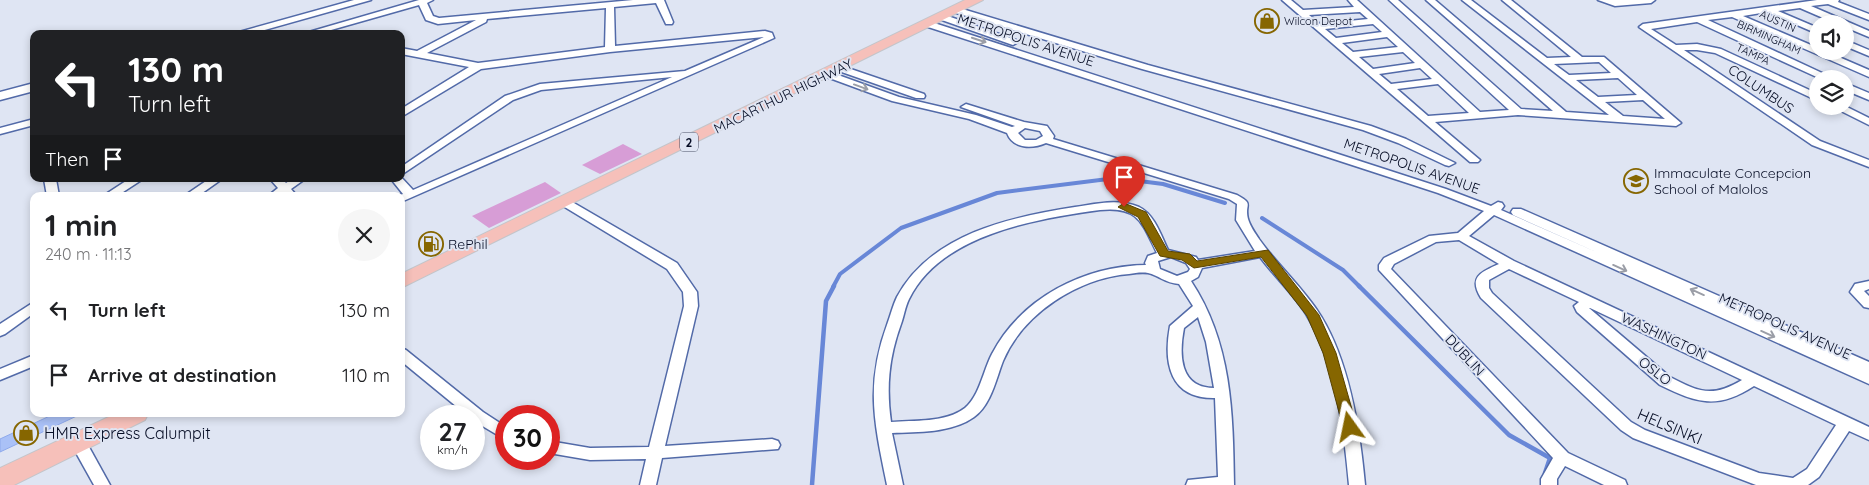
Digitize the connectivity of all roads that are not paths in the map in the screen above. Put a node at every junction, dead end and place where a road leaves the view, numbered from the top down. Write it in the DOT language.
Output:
graph roads {
  1 [pos="363,0"];
  2 [pos="660,0"];
  3 [pos="1304,0"];
  4 [pos="1352,0"];
  5 [pos="1393,0"];
  6 [pos="1430,0"];
  7 [pos="1466,0"];
  8 [pos="1506,0"];
  9 [pos="1602,0"];
  10 [pos="1651,0"];
  11 [pos="1832,0"];
  12 [pos="426,1"];
  13 [pos="1287,1"];
  14 [pos="1628,1"];
  15 [pos="610,5"];
  16 [pos="1801,5"];
  17 [pos="1362,9"];
  18 [pos="1767,10"];
  19 [pos="1302,13"];
  20 [pos="1732,14"];
  21 [pos="953,16"];
  22 [pos="487,17"];
  23 [pos="1869,17"];
  24 [pos="1698,19"];
  25 [pos="1374,20"];
  26 [pos="669,22"];
  27 [pos="1318,27"];
  28 [pos="1809,27"];
  29 [pos="253,30"];
  30 [pos="321,30"];
  31 [pos="1389,34"];
  32 [pos="1869,34"];
  33 [pos="1335,41"];
  34 [pos="1854,47"];
  35 [pos="1676,48"];
  36 [pos="610,49"];
  37 [pos="1405,49"];
  38 [pos="405,52"];
  39 [pos="1869,53"];
  40 [pos="419,54"];
  41 [pos="1353,55"];
  42 [pos="1578,58"];
  43 [pos="1545,61"];
  44 [pos="1422,65"];
  45 [pos="478,66"];
  46 [pos="1810,70"];
  47 [pos="694,71"];
  48 [pos="833,71"];
  49 [pos="1372,72"];
  50 [pos="1869,74"];
  51 [pos="1621,75"];
  52 [pos="1567,78"];
  53 [pos="1439,81"];
  54 [pos="1390,87"];
  55 [pos="30,88"];
  56 [pos="1854,90"];
  57 [pos="906,93"];
  58 [pos="1809,94"];
  59 [pos="0,96"];
  60 [pos="1648,97"];
  61 [pos="1869,97"];
  62 [pos="896,100"];
  63 [pos="1595,100"];
  64 [pos="405,112"];
  65 [pos="1518,112"];
  66 [pos="1476,114"];
  67 [pos="1563,115"];
  68 [pos="1854,115"];
  69 [pos="1428,120"];
  70 [pos="1621,120"];
  71 [pos="1869,122"];
  72 [pos="30,123"];
  73 [pos="1023,125"];
  74 [pos="0,131"];
  75 [pos="1012,131"];
  76 [pos="1046,140"];
  77 [pos="1474,160"];
  78 [pos="1448,163"];
  79 [pos="1869,164"];
  80 [pos="405,169"];
  81 [pos="132,182"];
  82 [pos="211,182"];
  83 [pos="279,182"];
  84 [pos="297,182"];
  85 [pos="116,192"];
  86 [pos="196,192"];
  87 [pos="288,192"];
  88 [pos="406,197"];
  89 [pos="567,203"];
  90 [pos="1496,208"];
  91 [pos="1461,236"];
  92 [pos="1264,253"];
  93 [pos="1164,254"];
  94 [pos="1508,264"];
  95 [pos="1194,265"];
  96 [pos="1153,269"];
  97 [pos="1183,279"];
  98 [pos="405,280"];
  99 [pos="1869,285"];
  100 [pos="1592,302"];
  101 [pos="1869,304"];
  102 [pos="1200,308"];
  103 [pos="30,309"];
  104 [pos="0,331"];
  105 [pos="405,356"];
  106 [pos="30,362"];
  107 [pos="1869,368"];
  108 [pos="0,375"];
  109 [pos="1754,379"];
  110 [pos="1869,379"];
  111 [pos="1222,393"];
  112 [pos="130,417"];
  113 [pos="1846,423"];
  114 [pos="495,427"];
  115 [pos="884,428"];
  116 [pos="1869,434"];
  117 [pos="78,442"];
  118 [pos="772,446"];
  119 [pos="560,449"];
  120 [pos="655,451"];
  121 [pos="1562,457"];
  122 [pos="0,480"];
  123 [pos="1226,484"];
  124 [pos="102,485"];
  125 [pos="648,485"];
  126 [pos="895,485"];
  127 [pos="1194,485"];
  128 [pos="1357,485"];
  129 [pos="1549,485"];
  130 [pos="1619,485"];
  1 -- 29 [label="street"];
  2 -- 15 [label="street"];
  2 -- 26 [label="street"];
  3 -- 13 [label="street"];
  4 -- 17 [label="street"];
  5 -- 65 [label="street"];
  6 -- 67 [label="street"];
  7 -- 43 [label="street"];
  8 -- 42 [label="street"];
  9 -- 14 [label="street"];
  10 -- 14 [label="street"];
  11 -- 16 [label="street"];
  11 -- 23 [label="street"];
  12 -- 22 [label="street"];
  12 -- 30 [label="street"];
  13 -- 19 [label="street"];
  15 -- 22 [label="street"];
  15 -- 36 [label="street"];
  16 -- 18 [label="street"];
  16 -- 32 [label="street"];
  17 -- 19 [label="street"];
  17 -- 25 [label="street"];
  18 -- 20 [label="street"];
  18 -- 28 [label="street"];
  19 -- 27 [label="street"];
  20 -- 24 [label="street"];
  20 -- 50 [label="street, AUSTIN"];
  21 -- 48 [label="highway, MACARTHUR HIGHWAY / 2"];
  21 -- 78 [label="street"];
  21 -- 90 [label="street, METROPOLIS AVENUE"];
  22 -- 40 [label="street"];
  24 -- 35 [label="street, COLUMBUS"];
  24 -- 46 [label="street, BIRMINGHAM"];
  25 -- 27 [label="street"];
  25 -- 31 [label="street"];
  27 -- 33 [label="street"];
  31 -- 33 [label="street"];
  31 -- 37 [label="street"];
  33 -- 41 [label="street"];
  34 -- 39 [label="street"];
  35 -- 58 [label="street, TAMPA"];
  35 -- 79 [label="street, COLUMBUS"];
  36 -- 45 [label="street"];
  36 -- 47 [label="street"];
  37 -- 41 [label="street"];
  37 -- 44 [label="street"];
  38 -- 40 [label="street"];
  40 -- 45 [label="street"];
  41 -- 49 [label="street"];
  42 -- 43 [label="street"];
  42 -- 51 [label="street"];
  43 -- 52 [label="street"];
  44 -- 49 [label="street"];
  44 -- 53 [label="street"];
  45 -- 64 [label="street"];
  47 -- 80 [label="street"];
  47 -- 88 [label="street"];
  48 -- 57 [label="street"];
  48 -- 62 [label="street, one-way"];
  48 -- 89 [label="highway, MACARTHUR HIGHWAY / 2"];
  49 -- 54 [label="street"];
  51 -- 52 [label="street"];
  51 -- 60 [label="street"];
  52 -- 63 [label="street"];
  53 -- 54 [label="street"];
  53 -- 66 [label="street"];
  54 -- 69 [label="street"];
  55 -- 59 [label="street"];
  56 -- 61 [label="street"];
  57 -- 62 [label="street"];
  57 -- 73 [label="street"];
  60 -- 63 [label="street"];
  60 -- 70 [label="street"];
  62 -- 75 [label="street"];
  63 -- 70 [label="street"];
  65 -- 66 [label="street"];
  65 -- 67 [label="street"];
  66 -- 69 [label="street"];
  67 -- 70 [label="street"];
  68 -- 71 [label="street"];
  69 -- 77 [label="street"];
  72 -- 74 [label="street"];
  73 -- 75 [label="street"];
  73 -- 76 [label="street"];
  75 -- 76 [label="street"];
  76 -- 92 [label="street"];
  81 -- 85 [label="street"];
  82 -- 86 [label="street"];
  83 -- 87 [label="street"];
  84 -- 87 [label="street"];
  89 -- 98 [label="highway, MACARTHUR HIGHWAY / 2"];
  89 -- 120 [label="street"];
  90 -- 91 [label="street"];
  107 -- 90 [label="street, METROPOLIS AVENUE, one-way"];
  90 -- 110 [label="street, METROPOLIS AVENUE, one-way"];
  91 -- 94 [label="street, WASHINGTON"];
  91 -- 121 [label="street, DUBLIN"];
  92 -- 95 [label="street"];
  92 -- 128 [label="street"];
  93 -- 95 [label="street"];
  93 -- 96 [label="street"];
  93 -- 115 [label="street"];
  94 -- 100 [label="street, WASHINGTON"];
  94 -- 113 [label="street, HELSINKI"];
  95 -- 97 [label="street"];
  96 -- 97 [label="street"];
  96 -- 115 [label="street"];
  97 -- 102 [label="street"];
  99 -- 101 [label="street"];
  100 -- 109 [label="street, WASHINGTON"];
  100 -- 109 [label="street, OSLO"];
  102 -- 111 [label="street"];
  102 -- 111 [label="street"];
  103 -- 104 [label="street"];
  105 -- 114 [label="street"];
  106 -- 108 [label="street"];
  109 -- 113 [label="street, WASHINGTON"];
  111 -- 123 [label="street"];
  112 -- 117 [label="highway"];
  113 -- 116 [label="street, WASHINGTON"];
  115 -- 126 [label="street"];
  117 -- 122 [label="highway"];
  117 -- 124 [label="street"];
  118 -- 120 [label="street"];
  119 -- 120 [label="street"];
  120 -- 125 [label="street"];
  121 -- 129 [label="street"];
  121 -- 130 [label="street, DUBLIN"];
  123 -- 127 [label="street"];
}
